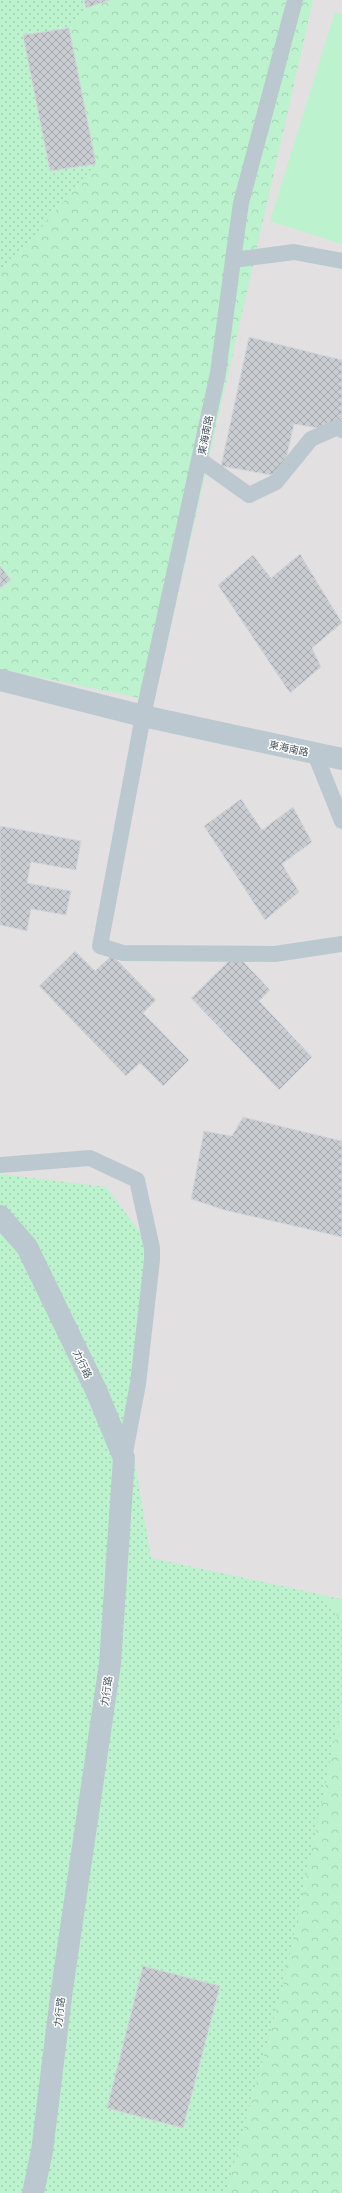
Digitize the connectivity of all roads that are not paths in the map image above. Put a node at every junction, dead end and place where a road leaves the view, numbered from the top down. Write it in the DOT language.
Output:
graph roads {
  1 [pos="295,0"];
  2 [pos="233,260"];
  3 [pos="342,261"];
  4 [pos="342,430"];
  5 [pos="200,460"];
  6 [pos="0,680"];
  7 [pos="143,716"];
  8 [pos="315,754"];
  9 [pos="342,759"];
  10 [pos="342,821"];
  11 [pos="342,944"];
  12 [pos="0,1165"];
  13 [pos="0,1216"];
  14 [pos="124,1458"];
  15 [pos="33,2193"];
  1 -- 2 [label="lane, 東海南路"];
  2 -- 3 [label="lane"];
  2 -- 5 [label="lane, 東海南路"];
  4 -- 5 [label="lane"];
  5 -- 7 [label="lane, 東海南路"];
  6 -- 7 [label="street, 東海南路"];
  7 -- 8 [label="street, 東海南路"];
  7 -- 11 [label="lane"];
  8 -- 9 [label="street, 東海南路"];
  8 -- 10 [label="lane"];
  12 -- 14 [label="lane"];
  13 -- 14 [label="street, 力行路"];
  14 -- 15 [label="street, 力行路"];
}
